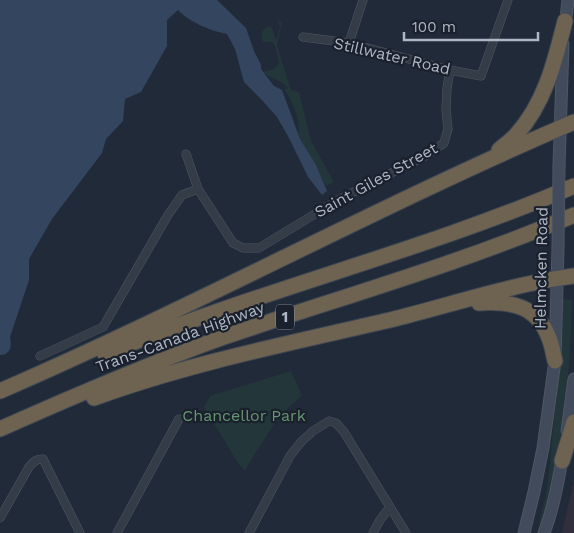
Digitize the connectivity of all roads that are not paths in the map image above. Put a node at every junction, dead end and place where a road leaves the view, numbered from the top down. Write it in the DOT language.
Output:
graph roads {
  1 [pos="363,0"];
  2 [pos="508,0"];
  3 [pos="568,0"];
  4 [pos="565,20"];
  5 [pos="303,38"];
  6 [pos="349,43"];
  7 [pos="450,70"];
  8 [pos="567,125"];
  9 [pos="186,154"];
  10 [pos="486,161"];
  11 [pos="574,186"];
  12 [pos="198,189"];
  13 [pos="574,216"];
  14 [pos="574,276"];
  15 [pos="558,278"];
  16 [pos="425,311"];
  17 [pos="40,356"];
  18 [pos="555,361"];
  19 [pos="574,379"];
  20 [pos="0,391"];
  21 [pos="0,399"];
  22 [pos="179,419"];
  23 [pos="574,422"];
  24 [pos="0,428"];
  25 [pos="0,436"];
  26 [pos="562,462"];
  27 [pos="390,507"];
  28 [pos="0,518"];
  29 [pos="80,533"];
  30 [pos="117,533"];
  31 [pos="248,533"];
  32 [pos="373,533"];
  33 [pos="406,533"];
  34 [pos="524,533"];
  35 [pos="544,533"];
  1 -- 6 [label="street"];
  2 -- 7 [label="street, Stillwater Road"];
  3 -- 4 [label="main road, Helmcken Road"];
  4 -- 8 [label="main road, Helmcken Road"];
  4 -- 10 [label="highway"];
  5 -- 6 [label="street, Stillwater Road"];
  6 -- 7 [label="street, Stillwater Road"];
  7 -- 12 [label="street, Saint Giles Street"];
  8 -- 10 [label="highway"];
  8 -- 15 [label="main road, Helmcken Road, bridge"];
  9 -- 12 [label="street"];
  10 -- 20 [label="highway"];
  11 -- 21 [label="highway, Trans-Canada Highway / 1"];
  12 -- 17 [label="street"];
  13 -- 24 [label="highway, Trans-Canada Highway / 1"];
  14 -- 15 [label="highway"];
  15 -- 16 [label="highway"];
  15 -- 18 [label="main road, Helmcken Road"];
  16 -- 18 [label="highway"];
  16 -- 25 [label="highway"];
  18 -- 34 [label="main road, Helmcken Road"];
  19 -- 26 [label="main road"];
  22 -- 30 [label="street"];
  23 -- 26 [label="highway"];
  26 -- 35 [label="main road"];
  27 -- 31 [label="street"];
  27 -- 32 [label="street"];
  27 -- 33 [label="street"];
  28 -- 29 [label="street"];
}
